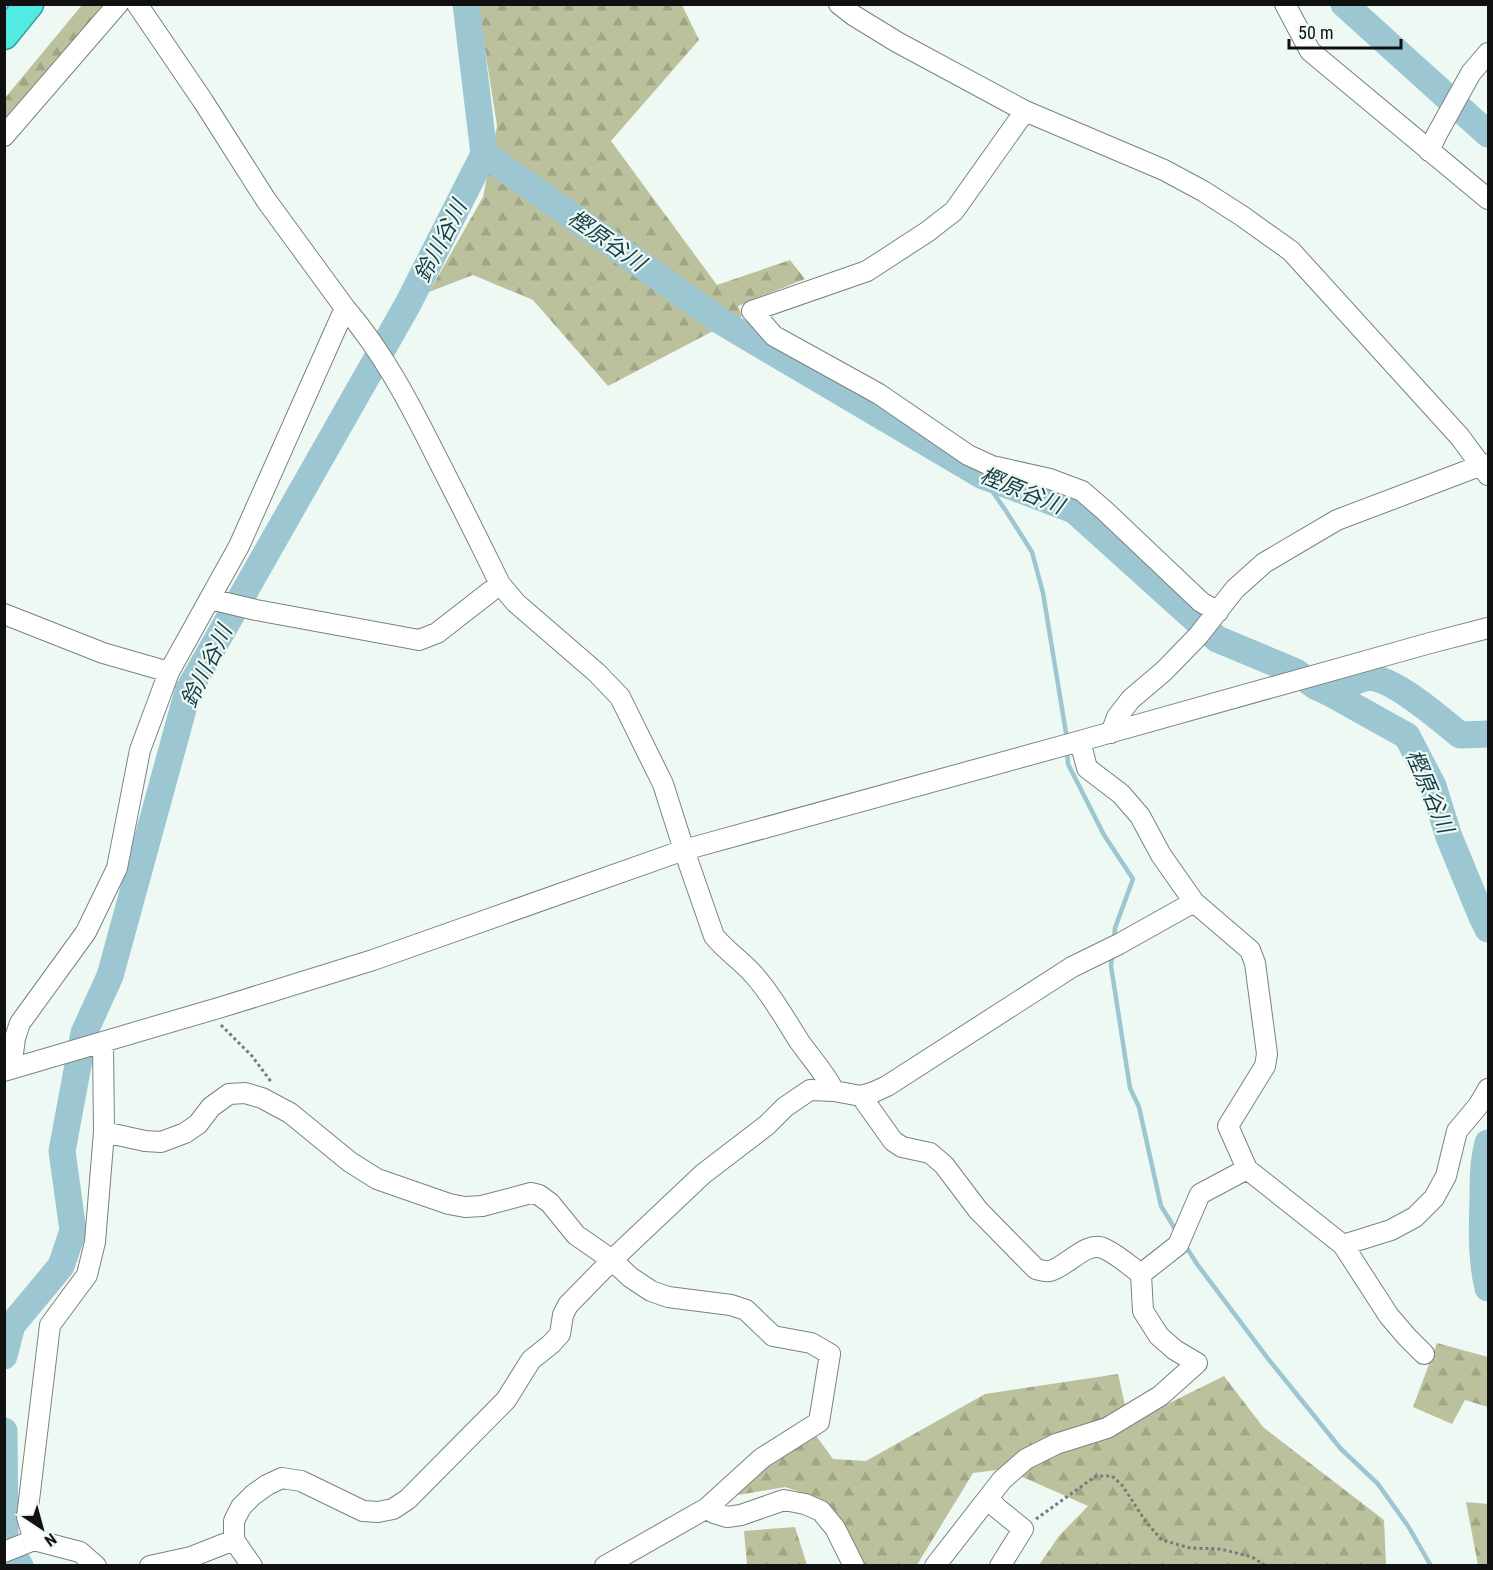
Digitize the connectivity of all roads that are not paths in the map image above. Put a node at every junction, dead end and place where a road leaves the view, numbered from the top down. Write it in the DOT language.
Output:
graph roads {
  1 [pos="30,4"];
  2 [pos="118,4"];
  3 [pos="137,4"];
  4 [pos="1285,4"];
  5 [pos="851,8"];
  6 [pos="4,35"];
  7 [pos="1488,53"];
  8 [pos="1025,111"];
  9 [pos="4,135"];
  10 [pos="1429,151"];
  11 [pos="1488,199"];
  12 [pos="345,308"];
  13 [pos="1486,468"];
  14 [pos="501,584"];
  15 [pos="216,600"];
  16 [pos="4,614"];
  17 [pos="1216,615"];
  18 [pos="1488,628"];
  19 [pos="168,672"];
  20 [pos="1111,733"];
  21 [pos="1072,744"];
  22 [pos="684,850"];
  23 [pos="1194,902"];
  24 [pos="99,1043"];
  25 [pos="8,1070"];
  26 [pos="1488,1089"];
  27 [pos="834,1091"];
  28 [pos="861,1096"];
  29 [pos="104,1132"];
  30 [pos="1247,1169"];
  31 [pos="1343,1245"];
  32 [pos="612,1260"];
  33 [pos="1141,1274"];
  34 [pos="1424,1354"];
  35 [pos="988,1498"];
  36 [pos="707,1508"];
  37 [pos="234,1540"];
  38 [pos="31,1541"];
  39 [pos="4,1552"];
  40 [pos="96,1566"];
  41 [pos="150,1566"];
  42 [pos="252,1566"];
  43 [pos="605,1566"];
  44 [pos="854,1566"];
  45 [pos="935,1566"];
  46 [pos="1000,1566"];
  1 -- 6 [label="highway"];
  2 -- 9 [label="street"];
  3 -- 12 [label="street"];
  4 -- 10 [label="street"];
  5 -- 8 [label="street"];
  7 -- 10 [label="street"];
  8 -- 13 [label="street"];
  8 -- 17 [label="street"];
  10 -- 11 [label="street"];
  12 -- 14 [label="street"];
  12 -- 15 [label="street"];
  13 -- 17 [label="street"];
  14 -- 15 [label="street"];
  14 -- 22 [label="street"];
  15 -- 19 [label="street"];
  16 -- 19 [label="street"];
  17 -- 20 [label="street"];
  18 -- 20 [label="street"];
  19 -- 25 [label="street"];
  20 -- 21 [label="street"];
  21 -- 22 [label="street"];
  21 -- 23 [label="street"];
  22 -- 24 [label="street"];
  22 -- 27 [label="street"];
  23 -- 28 [label="street"];
  23 -- 30 [label="street"];
  24 -- 25 [label="street"];
  24 -- 29 [label="street"];
  26 -- 31 [label="street"];
  27 -- 28 [label="street"];
  27 -- 32 [label="street"];
  28 -- 33 [label="street"];
  29 -- 32 [label="street"];
  29 -- 38 [label="street"];
  30 -- 31 [label="street"];
  30 -- 33 [label="street"];
  31 -- 34 [label="street"];
  32 -- 36 [label="street"];
  32 -- 37 [label="street"];
  33 -- 35 [label="street"];
  35 -- 45 [label="street"];
  35 -- 46 [label="street"];
  36 -- 43 [label="street"];
  36 -- 44 [label="street"];
  37 -- 41 [label="street"];
  37 -- 42 [label="street"];
  38 -- 39 [label="street"];
  38 -- 40 [label="street"];
}
